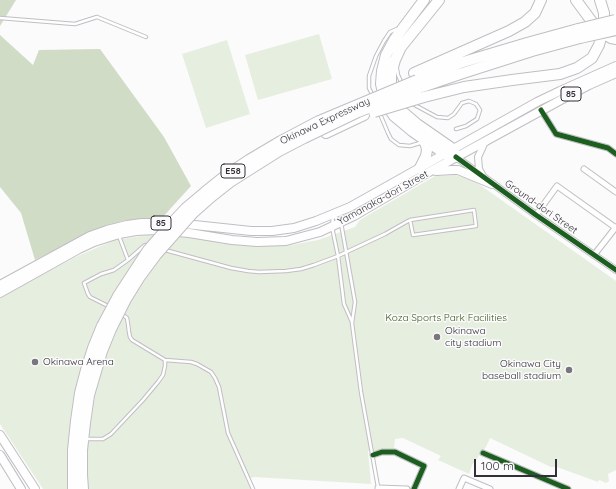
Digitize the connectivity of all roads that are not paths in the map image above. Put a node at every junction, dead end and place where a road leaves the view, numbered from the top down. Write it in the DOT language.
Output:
graph roads {
  1 [pos="424,0"];
  2 [pos="439,0"];
  3 [pos="541,0"];
  4 [pos="576,0"];
  5 [pos="600,0"];
  6 [pos="0,18"];
  7 [pos="616,24"];
  8 [pos="404,25"];
  9 [pos="607,35"];
  10 [pos="146,38"];
  11 [pos="395,60"];
  12 [pos="616,66"];
  13 [pos="616,73"];
  14 [pos="419,84"];
  15 [pos="541,110"];
  16 [pos="456,130"];
  17 [pos="489,139"];
  18 [pos="421,140"];
  19 [pos="452,154"];
  20 [pos="616,154"];
  21 [pos="254,166"];
  22 [pos="584,169"];
  23 [pos="425,170"];
  24 [pos="484,178"];
  25 [pos="492,184"];
  26 [pos="616,192"];
  27 [pos="333,215"];
  28 [pos="536,215"];
  29 [pos="410,220"];
  30 [pos="340,223"];
  31 [pos="332,227"];
  32 [pos="616,228"];
  33 [pos="118,231"];
  34 [pos="152,247"];
  35 [pos="159,248"];
  36 [pos="346,251"];
  37 [pos="594,255"];
  38 [pos="338,256"];
  39 [pos="128,260"];
  40 [pos="616,270"];
  41 [pos="0,285"];
  42 [pos="0,292"];
  43 [pos="106,305"];
  44 [pos="123,315"];
  45 [pos="352,323"];
  46 [pos="107,328"];
  47 [pos="165,360"];
  48 [pos="0,435"];
  49 [pos="88,439"];
  50 [pos="483,453"];
  51 [pos="0,455"];
  52 [pos="373,455"];
  53 [pos="378,488"];
  54 [pos="21,489"];
  55 [pos="35,489"];
  56 [pos="74,489"];
  57 [pos="82,489"];
  58 [pos="253,489"];
  59 [pos="407,489"];
  60 [pos="414,489"];
  61 [pos="459,489"];
  62 [pos="490,489"];
  63 [pos="568,489"];
  1 -- 8 [label="highway"];
  2 -- 11 [label="highway"];
  3 -- 14 [label="highway"];
  4 -- 9 [label="highway"];
  5 -- 14 [label="highway"];
  6 -- 10 [label="lane"];
  7 -- 14 [label="highway, Okinawa Expressway, bridge"];
  8 -- 18 [label="highway"];
  8 -- 18 [label="lane"];
  11 -- 16 [label="lane"];
  11 -- 19 [label="highway"];
  12 -- 19 [label="main road, Yamanaka-dori Street / 85"];
  13 -- 15 [label="main road, Yamanaka-dori Street / 85"];
  14 -- 21 [label="highway, Okinawa Expressway / E58, bridge"];
  14 -- 21 [label="highway, bridge"];
  14 -- 46 [label="highway, Okinawa Expressway / E58, bridge"];
  15 -- 17 [label="main road, Yamanaka-dori Street / 85"];
  15 -- 20 [label="street"];
  17 -- 19 [label="main road, Yamanaka-dori Street / 85"];
  17 -- 24 [label="street"];
  18 -- 19 [label="highway"];
  18 -- 23 [label="highway"];
  19 -- 23 [label="main road, Yamanaka-dori Street / 85"];
  19 -- 24 [label="street, Ground-dori Street"];
  21 -- 46 [label="highway, Okinawa Expressway / E58, bridge"];
  22 -- 26 [label="street"];
  23 -- 25 [label="main road"];
  23 -- 27 [label="main road, Yamanaka-dori Street / 85"];
  23 -- 30 [label="main road, Yamanaka-dori Street / 85"];
  24 -- 25 [label="street, Ground-dori Street"];
  25 -- 28 [label="street, Ground-dori Street"];
  27 -- 30 [label="lane"];
  27 -- 31 [label="lane"];
  27 -- 33 [label="main road, Yamanaka-dori Street / 85"];
  28 -- 32 [label="street"];
  28 -- 37 [label="street, Ground-dori Street"];
  29 -- 29 [label="lane"];
  29 -- 36 [label="lane"];
  30 -- 31 [label="main road, Yamanaka-dori Street / 85"];
  30 -- 36 [label="lane"];
  31 -- 33 [label="main road, Yamanaka-dori Street / 85"];
  31 -- 38 [label="lane"];
  32 -- 37 [label="street"];
  33 -- 39 [label="lane"];
  33 -- 41 [label="main road, Yamanaka-dori Street / 85"];
  33 -- 42 [label="main road, Yamanaka-dori Street / 85"];
  34 -- 39 [label="lane"];
  35 -- 38 [label="lane"];
  36 -- 38 [label="lane"];
  36 -- 45 [label="lane"];
  37 -- 40 [label="street, Ground-dori Street"];
  38 -- 45 [label="lane"];
  39 -- 43 [label="lane"];
  44 -- 47 [label="lane"];
  45 -- 52 [label="lane"];
  46 -- 56 [label="highway, Okinawa Expressway / E58"];
  46 -- 57 [label="highway, Okinawa Expressway / E58"];
  47 -- 49 [label="lane"];
  47 -- 58 [label="lane"];
  48 -- 55 [label="main road"];
  50 -- 63 [label="street"];
  51 -- 54 [label="main road"];
  52 -- 53 [label="lane"];
  52 -- 60 [label="street"];
  53 -- 59 [label="street"];
  61 -- 62 [label="street"];
}
